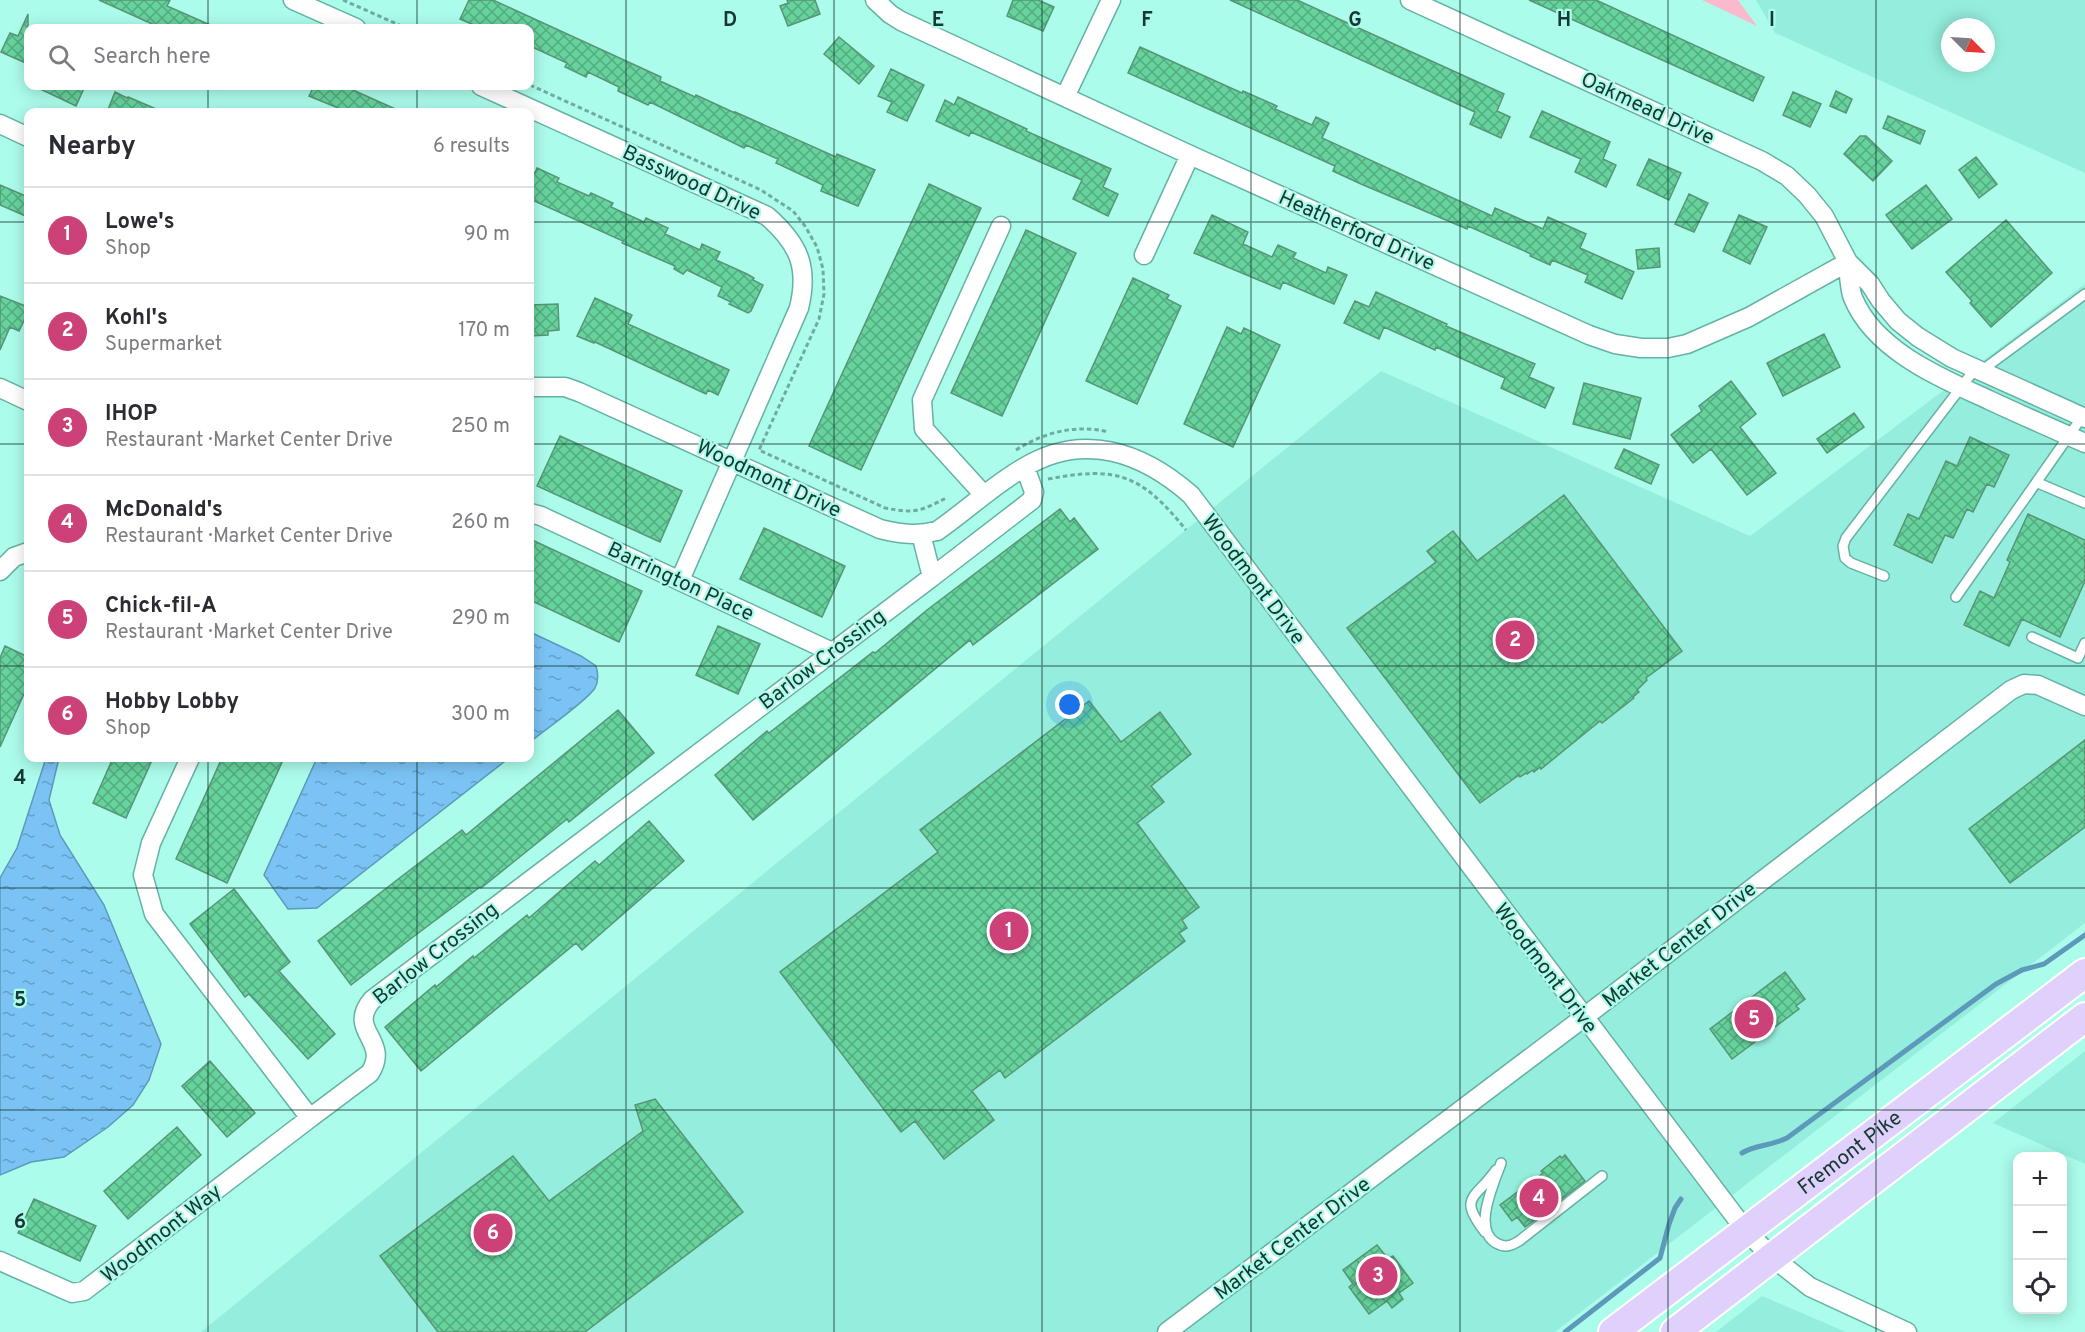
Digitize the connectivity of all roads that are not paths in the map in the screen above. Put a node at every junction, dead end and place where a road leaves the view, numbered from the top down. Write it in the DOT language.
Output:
graph roads {
  1 [pos="293,0"];
  2 [pos="875,0"];
  3 [pos="1111,0"];
  4 [pos="1410,0"];
  5 [pos="347,24"];
  6 [pos="490,90"];
  7 [pos="1065,97"];
  8 [pos="529,108"];
  9 [pos="534,110"];
  10 [pos="0,124"];
  11 [pos="24,135"];
  12 [pos="1190,155"];
  13 [pos="1001,226"];
  14 [pos="1144,255"];
  15 [pos="1848,262"];
  16 [pos="2085,294"];
  17 [pos="1978,370"];
  18 [pos="534,387"];
  19 [pos="1962,387"];
  20 [pos="0,388"];
  21 [pos="24,399"];
  22 [pos="2083,417"];
  23 [pos="2077,440"];
  24 [pos="732,461"];
  25 [pos="1025,467"];
  26 [pos="2038,483"];
  27 [pos="984,495"];
  28 [pos="2085,503"];
  29 [pos="534,514"];
  30 [pos="921,534"];
  31 [pos="24,552"];
  32 [pos="0,571"];
  33 [pos="932,576"];
  34 [pos="1884,576"];
  35 [pos="680,580"];
  36 [pos="1956,597"];
  37 [pos="2032,637"];
  38 [pos="2085,643"];
  39 [pos="832,652"];
  40 [pos="2085,706"];
  41 [pos="188,762"];
  42 [pos="2085,973"];
  43 [pos="2085,1017"];
  44 [pos="1583,1018"];
  45 [pos="310,1118"];
  46 [pos="1602,1176"];
  47 [pos="1487,1235"];
  48 [pos="1759,1245"];
  49 [pos="0,1262"];
  50 [pos="1167,1332"];
  51 [pos="1613,1332"];
  52 [pos="1636,1332"];
  53 [pos="1675,1332"];
  54 [pos="1907,1332"];
  1 -- 5 [label="street"];
  2 -- 7 [label="street, Heatherford Drive"];
  3 -- 7 [label="street"];
  4 -- 15 [label="street, Oakmead Drive"];
  6 -- 8 [label="street, Basswood Drive"];
  7 -- 12 [label="street, Heatherford Drive"];
  9 -- 24 [label="street, Basswood Drive"];
  10 -- 11 [label="street"];
  12 -- 14 [label="street"];
  12 -- 15 [label="street, Heatherford Drive"];
  13 -- 27 [label="street"];
  15 -- 17 [label="street, Oakmead Drive"];
  15 -- 19 [label="street, Oakmead Drive"];
  16 -- 17 [label="lane"];
  17 -- 19 [label="lane"];
  17 -- 22 [label="street, Oakmead Drive"];
  18 -- 24 [label="street, Woodmont Drive"];
  19 -- 23 [label="street, Oakmead Drive"];
  19 -- 34 [label="lane"];
  20 -- 21 [label="street"];
  22 -- 23 [label="lane"];
  23 -- 26 [label="lane"];
  24 -- 30 [label="street, Woodmont Drive"];
  24 -- 35 [label="street, Basswood Drive"];
  25 -- 27 [label="street, Woodmont Drive"];
  25 -- 33 [label="street, Barlow Crossing"];
  25 -- 44 [label="street, Woodmont Drive"];
  26 -- 28 [label="lane"];
  26 -- 36 [label="lane"];
  27 -- 30 [label="street, Woodmont Drive"];
  29 -- 35 [label="street, Barrington Place"];
  30 -- 33 [label="street"];
  31 -- 32 [label="street"];
  33 -- 39 [label="street, Barlow Crossing"];
  35 -- 39 [label="street, Barrington Place"];
  37 -- 38 [label="lane"];
  39 -- 45 [label="street, Barlow Crossing"];
  40 -- 44 [label="street, Market Center Drive"];
  41 -- 45 [label="street"];
  42 -- 48 [label="highway, Fremont Pike"];
  43 -- 48 [label="highway, Fremont Pike"];
  44 -- 48 [label="street, Woodmont Drive"];
  44 -- 50 [label="street, Market Center Drive"];
  45 -- 49 [label="street, Woodmont Way"];
  46 -- 47 [label="lane"];
  47 -- 47 [label="lane"];
  48 -- 51 [label="highway, Fremont Pike"];
  48 -- 52 [label="highway"];
  48 -- 53 [label="highway, Fremont Pike"];
  48 -- 54 [label="street, Woodmont Drive"];
}
